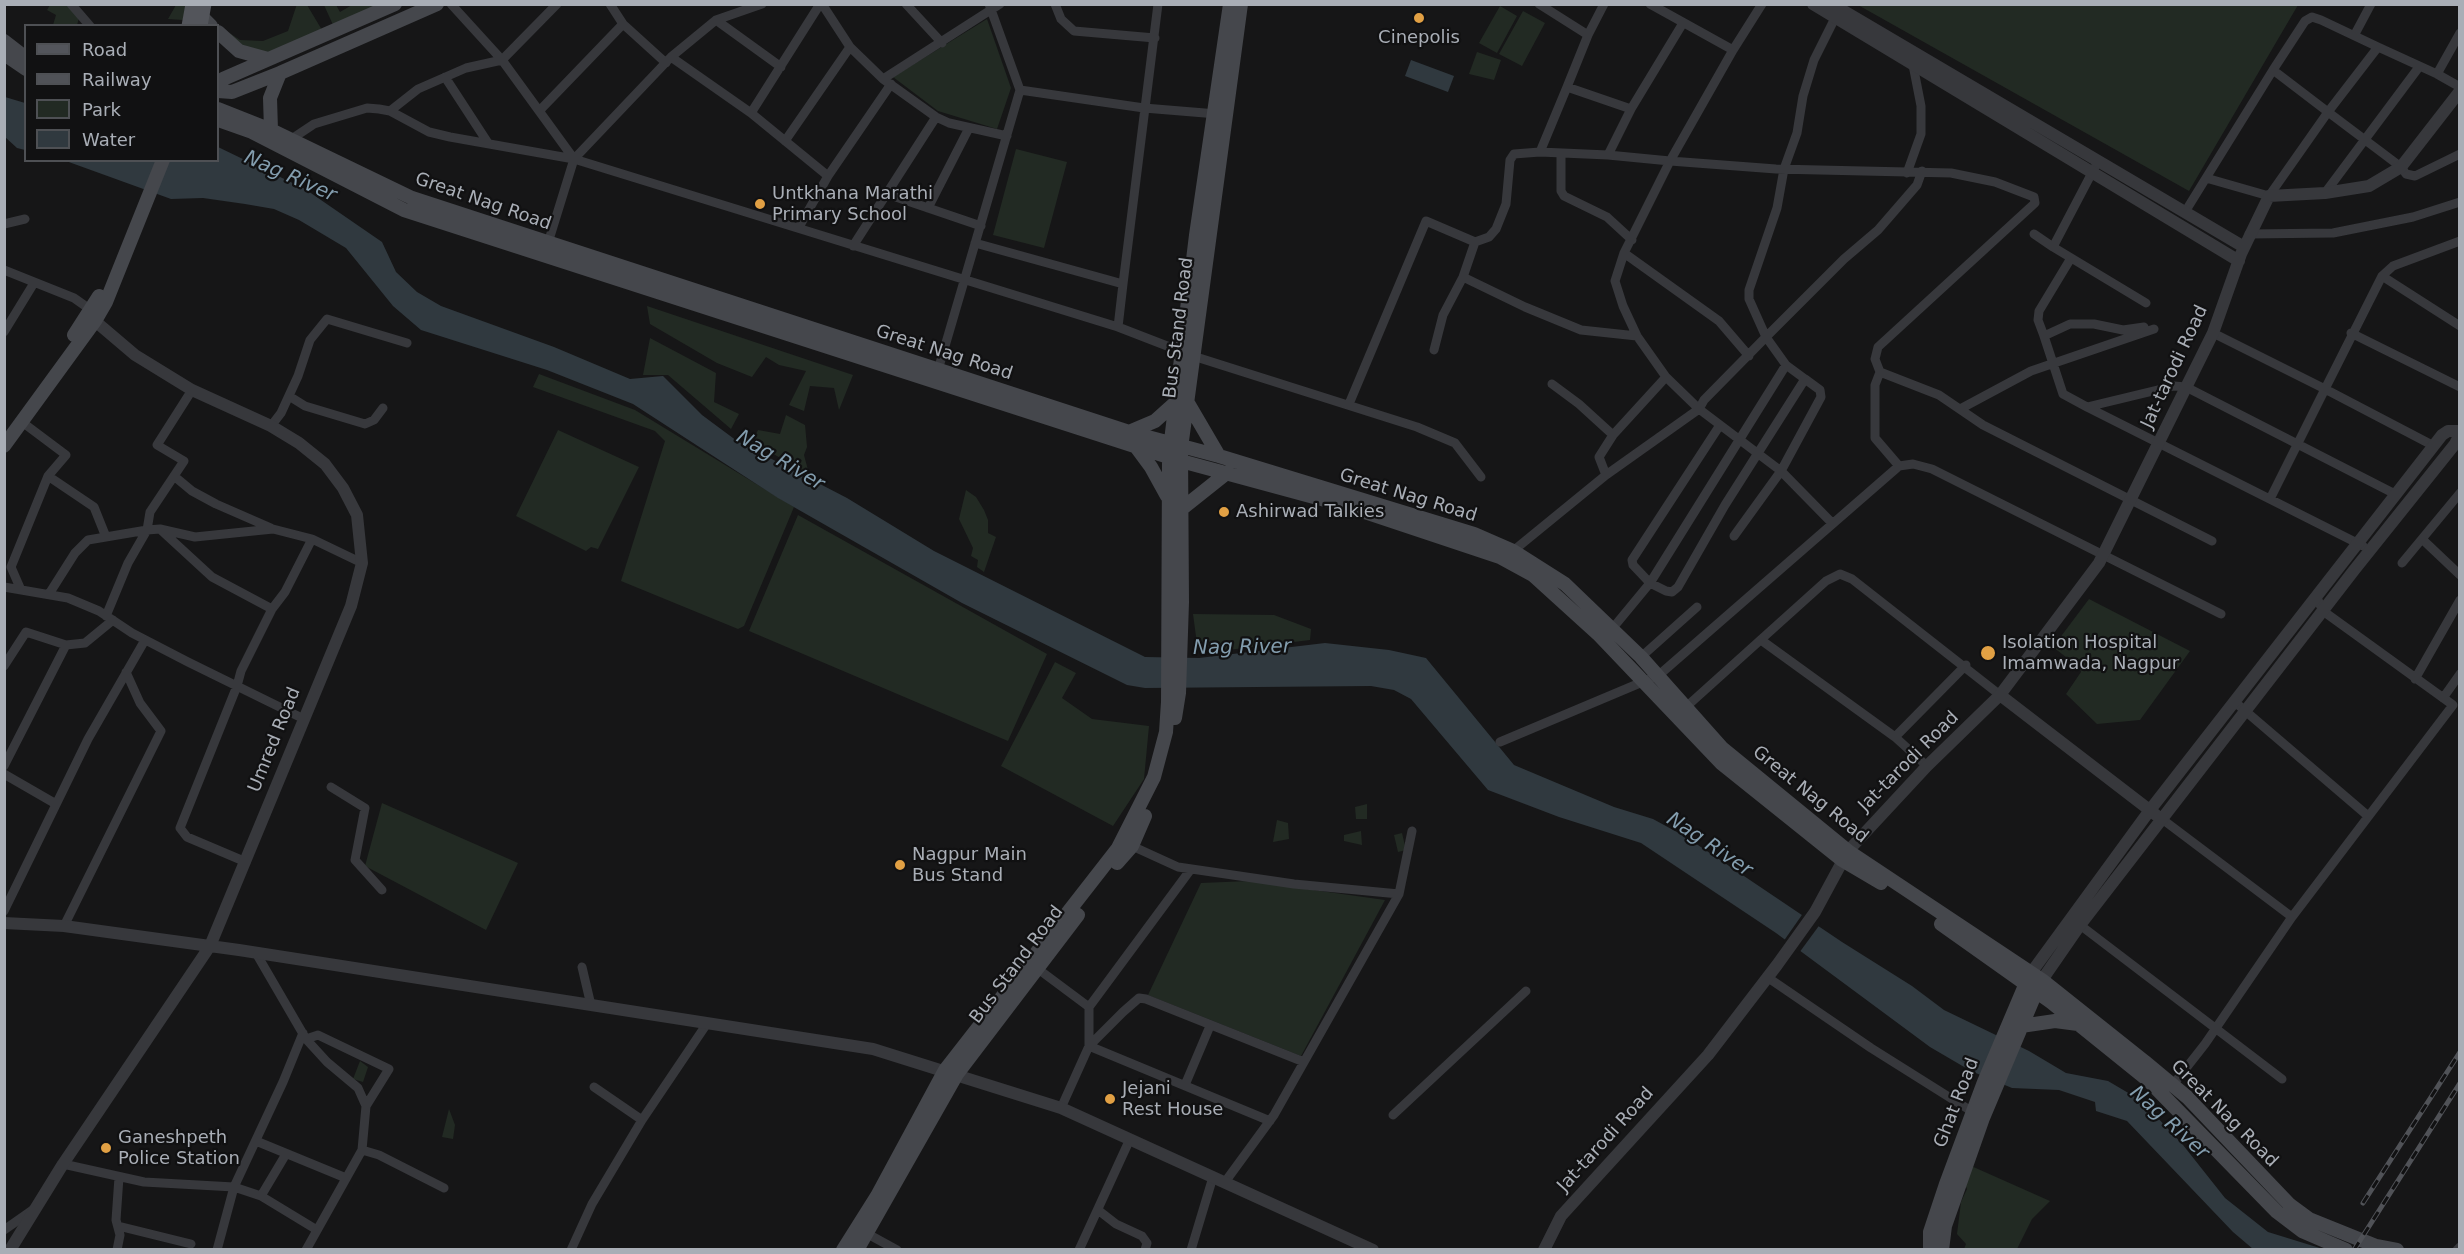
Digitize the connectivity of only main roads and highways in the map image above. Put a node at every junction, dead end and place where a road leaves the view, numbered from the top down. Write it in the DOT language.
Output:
graph roads {
  1 [pos="395,4"];
  2 [pos="436,4"];
  3 [pos="1230,4"];
  4 [pos="1241,4"];
  5 [pos="219,33"];
  6 [pos="4,41"];
  7 [pos="4,54"];
  8 [pos="24,56"];
  9 [pos="268,60"];
  10 [pos="24,68"];
  11 [pos="280,73"];
  12 [pos="219,88"];
  13 [pos="219,90"];
  14 [pos="219,109"];
  15 [pos="1219,114"];
  16 [pos="219,120"];
  17 [pos="272,130"];
  18 [pos="286,143"];
  19 [pos="153,162"];
  20 [pos="163,162"];
  21 [pos="123,255"];
  22 [pos="93,315"];
  23 [pos="1182,403"];
  24 [pos="4,432"];
  25 [pos="1131,438"];
  26 [pos="4,446"];
  27 [pos="1175,453"];
  28 [pos="1219,456"];
  29 [pos="1228,472"];
  30 [pos="1168,498"];
  31 [pos="1179,511"];
  32 [pos="1174,658"];
  33 [pos="1173,693"];
  34 [pos="1845,855"];
  35 [pos="1033,965"];
  36 [pos="2034,982"];
  37 [pos="2080,1025"];
  38 [pos="2015,1030"];
  39 [pos="951,1072"];
  40 [pos="1978,1115"];
  41 [pos="843,1250"];
  42 [pos="857,1250"];
  43 [pos="1930,1250"];
  44 [pos="1942,1250"];
  45 [pos="2346,1250"];
  46 [pos="2397,1250"];
  1 -- 9 [label="main road"];
  2 -- 11 [label="main road"];
  3 -- 15 [label="main road"];
  4 -- 15 [label="main road, Bus Stand Road"];
  5 -- 9 [label="main road"];
  6 -- 8 [label="main road"];
  7 -- 10 [label="main road"];
  9 -- 12 [label="main road"];
  11 -- 13 [label="main road"];
  11 -- 17 [label="main road"];
  14 -- 17 [label="main road, Great Nag Road"];
  15 -- 23 [label="main road, Bus Stand Road"];
  16 -- 18 [label="main road, Great Nag Road"];
  17 -- 18 [label="main road, Great Nag Road"];
  18 -- 25 [label="main road, Great Nag Road"];
  18 -- 25 [label="main road, Great Nag Road"];
  19 -- 21 [label="main road"];
  20 -- 21 [label="main road"];
  21 -- 22 [label="main road"];
  22 -- 24 [label="main road"];
  22 -- 26 [label="main road"];
  23 -- 25 [label="main road"];
  23 -- 27 [label="main road, Bus Stand Road"];
  23 -- 28 [label="main road"];
  25 -- 27 [label="main road, Great Nag Road"];
  25 -- 30 [label="main road"];
  27 -- 28 [label="main road, Great Nag Road"];
  27 -- 29 [label="main road, Great Nag Road"];
  27 -- 30 [label="main road"];
  27 -- 31 [label="main road, Bus Stand Road"];
  28 -- 34 [label="main road, Great Nag Road"];
  29 -- 31 [label="main road"];
  29 -- 34 [label="main road, Great Nag Road"];
  30 -- 32 [label="main road"];
  31 -- 32 [label="main road, Bus Stand Road"];
  32 -- 33 [label="main road"];
  33 -- 35 [label="main road"];
  33 -- 35 [label="main road, Bus Stand Road"];
  34 -- 36 [label="main road, Great Nag Road"];
  35 -- 39 [label="main road, Bus Stand Road"];
  36 -- 37 [label="main road, Great Nag Road"];
  36 -- 38 [label="main road, Ghat Road"];
  36 -- 46 [label="main road, Great Nag Road"];
  37 -- 38 [label="main road"];
  37 -- 45 [label="main road, Great Nag Road"];
  38 -- 40 [label="main road, Ghat Road"];
  39 -- 41 [label="main road"];
  39 -- 42 [label="main road, Bus Stand Road"];
  40 -- 43 [label="main road, Ghat Road"];
  40 -- 44 [label="main road, Ghat Road"];
}
